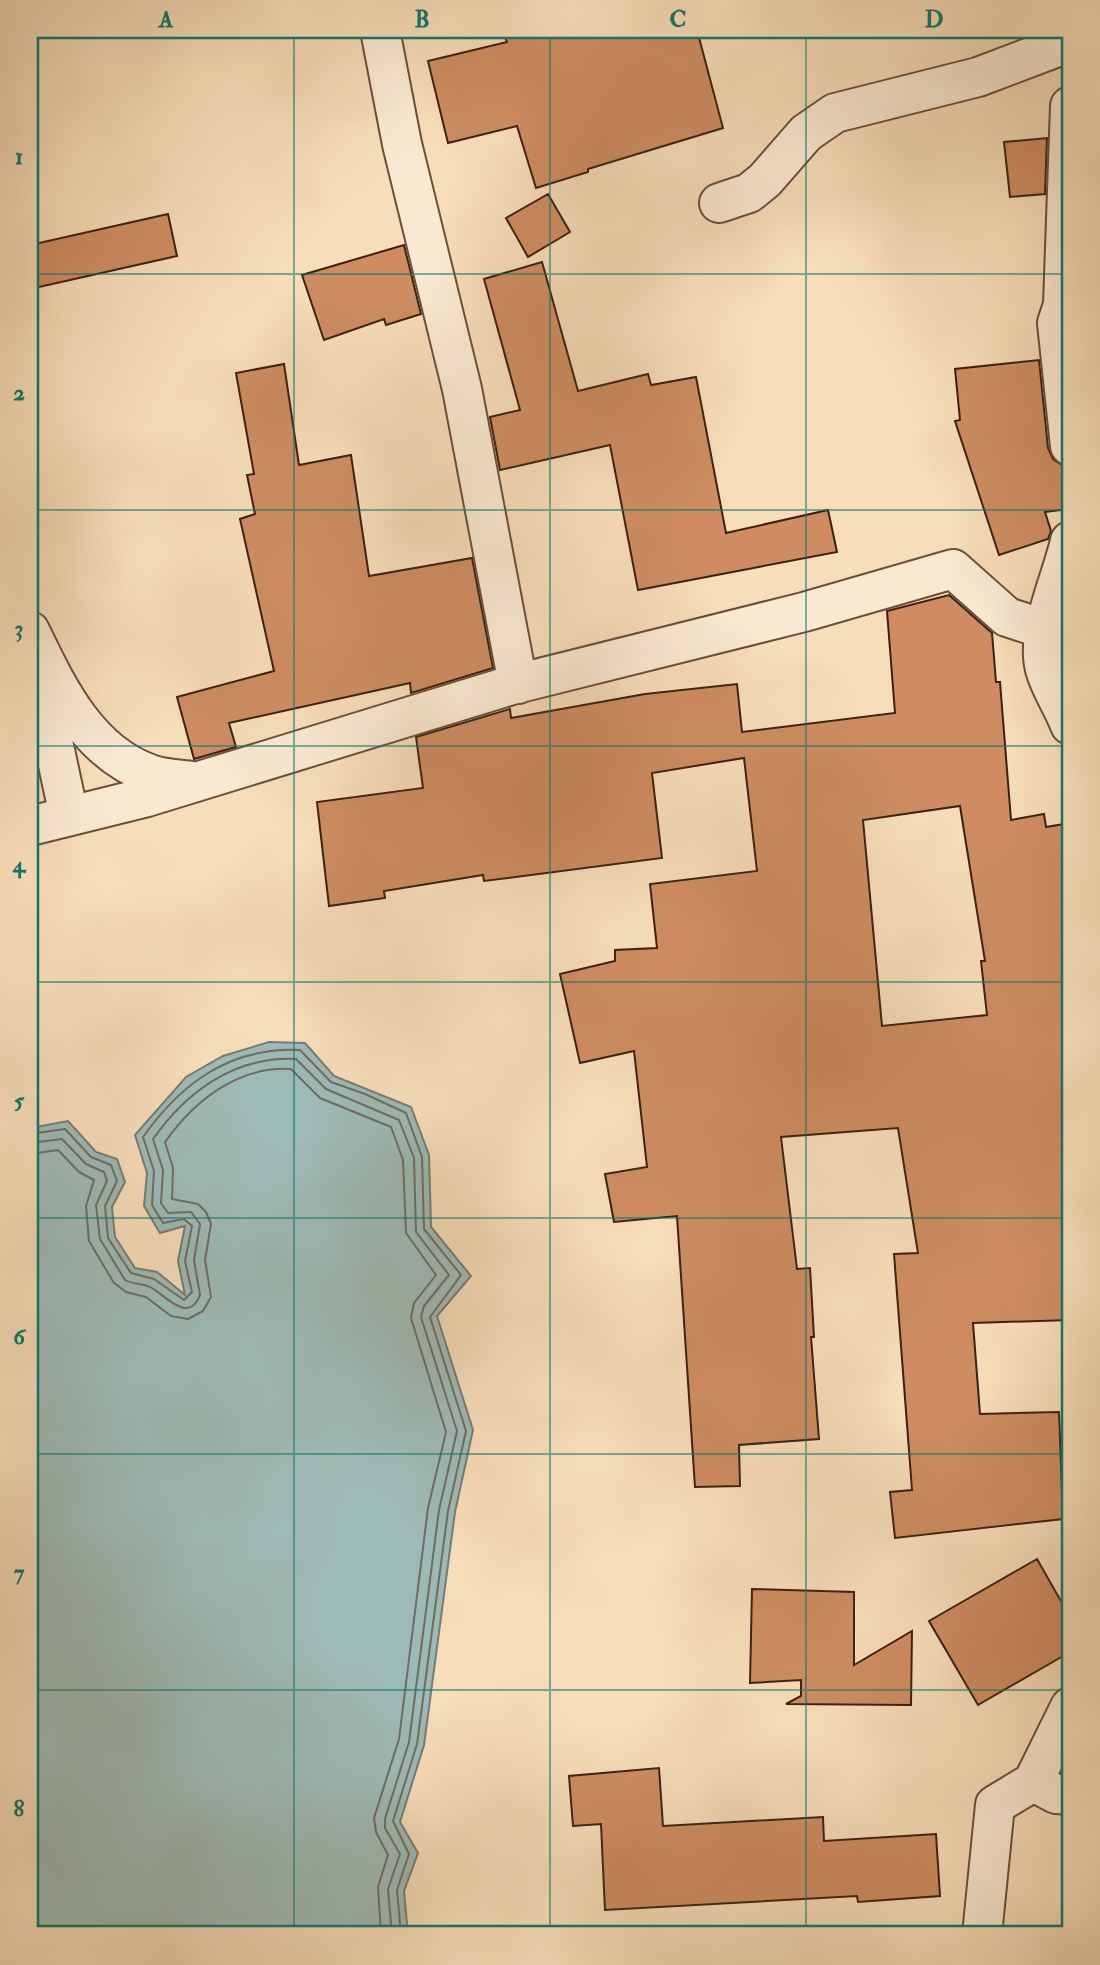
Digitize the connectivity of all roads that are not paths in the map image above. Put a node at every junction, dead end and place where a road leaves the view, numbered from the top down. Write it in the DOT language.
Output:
graph roads {
  1 [pos="380,30"];
  2 [pos="1058,38"];
  3 [pos="1070,106"];
  4 [pos="719,203"];
  5 [pos="1070,446"];
  6 [pos="1069,548"];
  7 [pos="1044,629"];
  8 [pos="30,632"];
  9 [pos="518,684"];
  10 [pos="1070,725"];
  11 [pos="195,781"];
  12 [pos="69,816"];
  13 [pos="30,826"];
  14 [pos="1070,1707"];
  15 [pos="1033,1782"];
  16 [pos="1070,1795"];
  17 [pos="982,1935"];
  1 -- 9 [label="street"];
  2 -- 3 [label="street"];
  2 -- 4 [label="street"];
  3 -- 5 [label="street"];
  6 -- 7 [label="street"];
  7 -- 9 [label="street"];
  7 -- 10 [label="street"];
  8 -- 11 [label="street"];
  8 -- 12 [label="street"];
  9 -- 11 [label="street"];
  11 -- 12 [label="street"];
  12 -- 13 [label="street"];
  14 -- 15 [label="street"];
  15 -- 16 [label="street"];
  15 -- 17 [label="street"];
}
